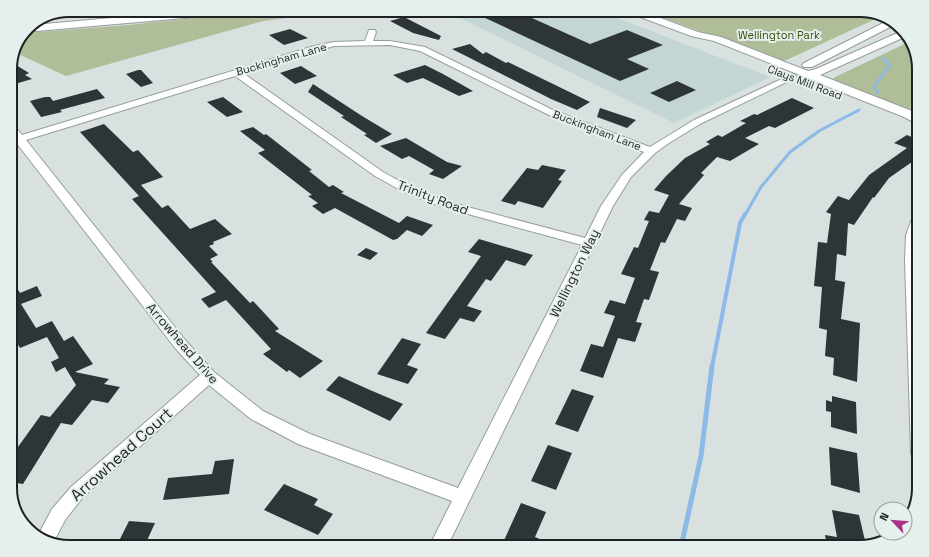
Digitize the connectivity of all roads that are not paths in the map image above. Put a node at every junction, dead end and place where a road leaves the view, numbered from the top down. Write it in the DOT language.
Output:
graph roads {
  1 [pos="82,17"];
  2 [pos="162,17"];
  3 [pos="649,17"];
  4 [pos="55,19"];
  5 [pos="887,25"];
  6 [pos="38,28"];
  7 [pos="372,32"];
  8 [pos="900,35"];
  9 [pos="368,43"];
  10 [pos="235,72"];
  11 [pos="801,74"];
  12 [pos="912,121"];
  13 [pos="17,132"];
  14 [pos="17,137"];
  15 [pos="651,151"];
  16 [pos="912,235"];
  17 [pos="589,242"];
  18 [pos="912,284"];
  19 [pos="209,376"];
  20 [pos="463,497"];
  21 [pos="47,535"];
  22 [pos="442,540"];
  1 -- 4 [label="highway"];
  2 -- 6 [label="highway"];
  3 -- 11 [label="main road, Clays Mill Road"];
  5 -- 11 [label="main road, Wellington Way"];
  7 -- 9 [label="street"];
  8 -- 11 [label="main road, Wellington Way"];
  9 -- 10 [label="street, Buckingham Lane"];
  9 -- 15 [label="street, Buckingham Lane"];
  10 -- 13 [label="street, Buckingham Lane"];
  10 -- 17 [label="street, Trinity Road"];
  11 -- 12 [label="main road, Clays Mill Road"];
  11 -- 15 [label="street, Wellington Way"];
  14 -- 19 [label="street, Arrowhead Drive"];
  15 -- 17 [label="street, Wellington Way"];
  16 -- 18 [label="street"];
  17 -- 20 [label="street, Wellington Way"];
  19 -- 20 [label="street, Arrowhead Drive"];
  19 -- 21 [label="street, Arrowhead Court"];
  20 -- 22 [label="street, Wellington Way"];
}
